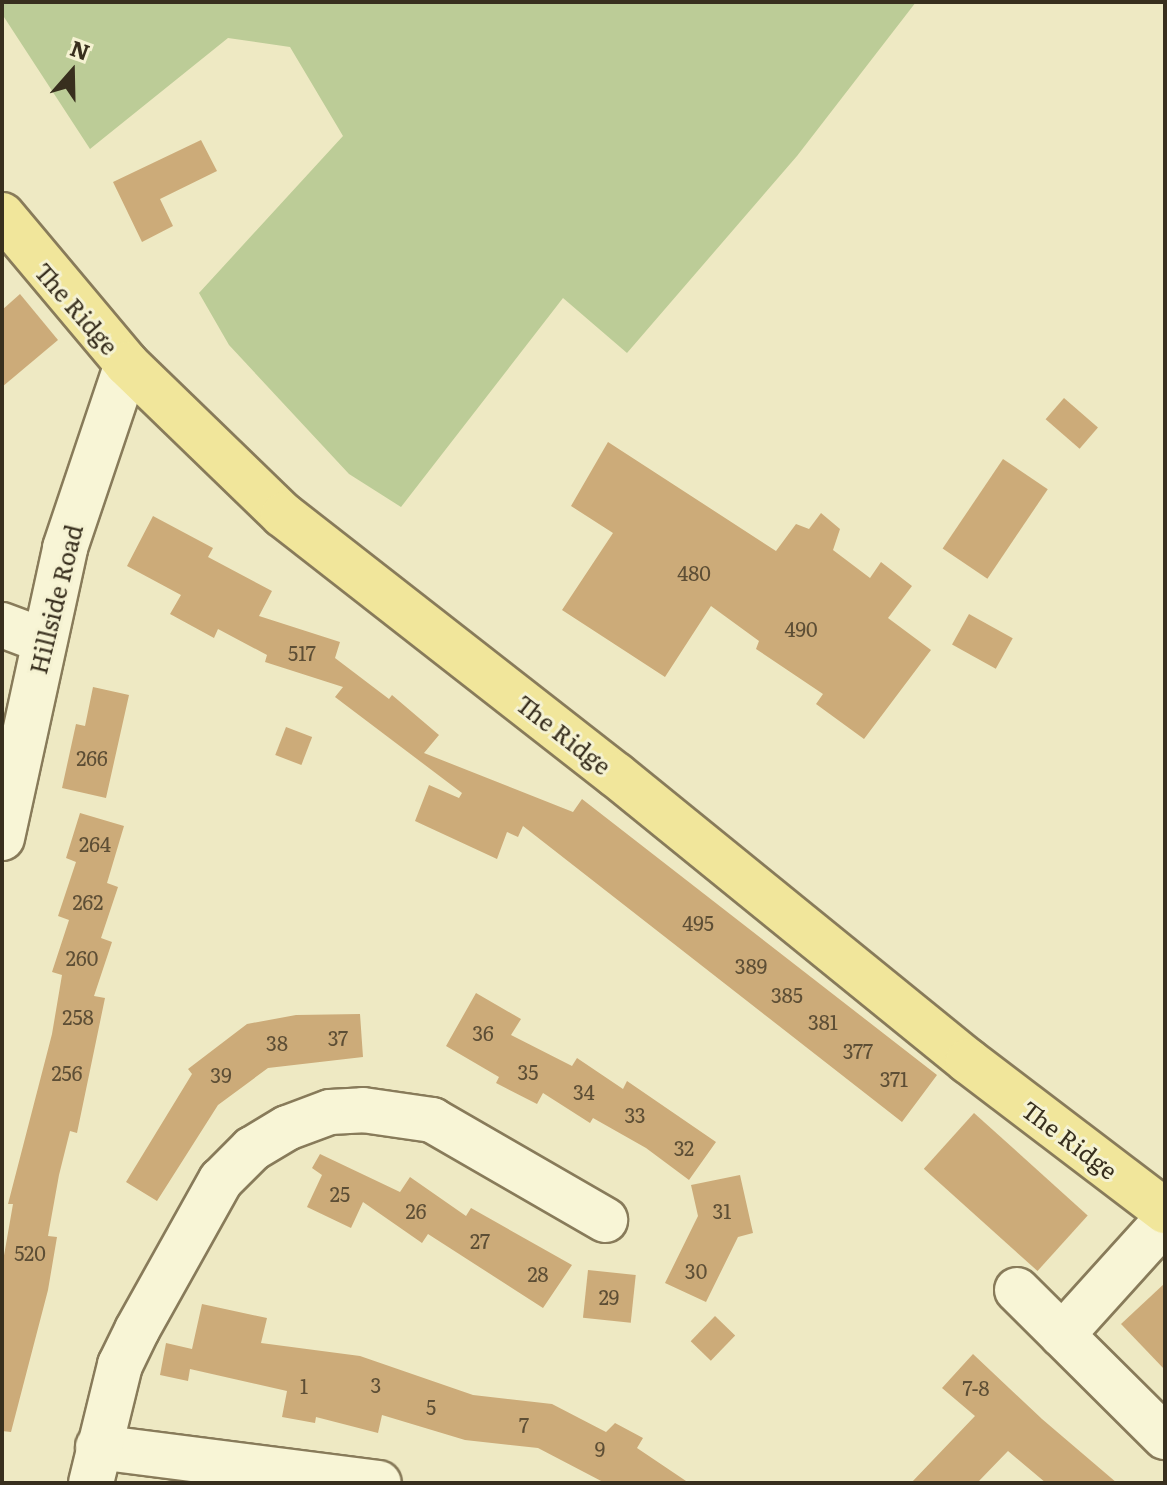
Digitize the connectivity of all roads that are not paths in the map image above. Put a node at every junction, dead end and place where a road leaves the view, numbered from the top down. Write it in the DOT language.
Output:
graph roads {
  1 [pos="2,215"];
  2 [pos="127,364"];
  3 [pos="2,625"];
  4 [pos="42,640"];
  5 [pos="2,838"];
  6 [pos="1165,1211"];
  7 [pos="605,1220"];
  8 [pos="1165,1221"];
  9 [pos="1017,1290"];
  10 [pos="1062,1335"];
  11 [pos="1165,1437"];
  12 [pos="94,1465"];
  13 [pos="379,1483"];
  1 -- 2 [label="main road, The Ridge"];
  2 -- 4 [label="street, Hillside Road"];
  2 -- 6 [label="main road, The Ridge"];
  3 -- 4 [label="street"];
  4 -- 5 [label="street, Hillside Road"];
  7 -- 12 [label="street"];
  8 -- 10 [label="street"];
  9 -- 10 [label="street"];
  10 -- 11 [label="street"];
  12 -- 13 [label="street"];
}
